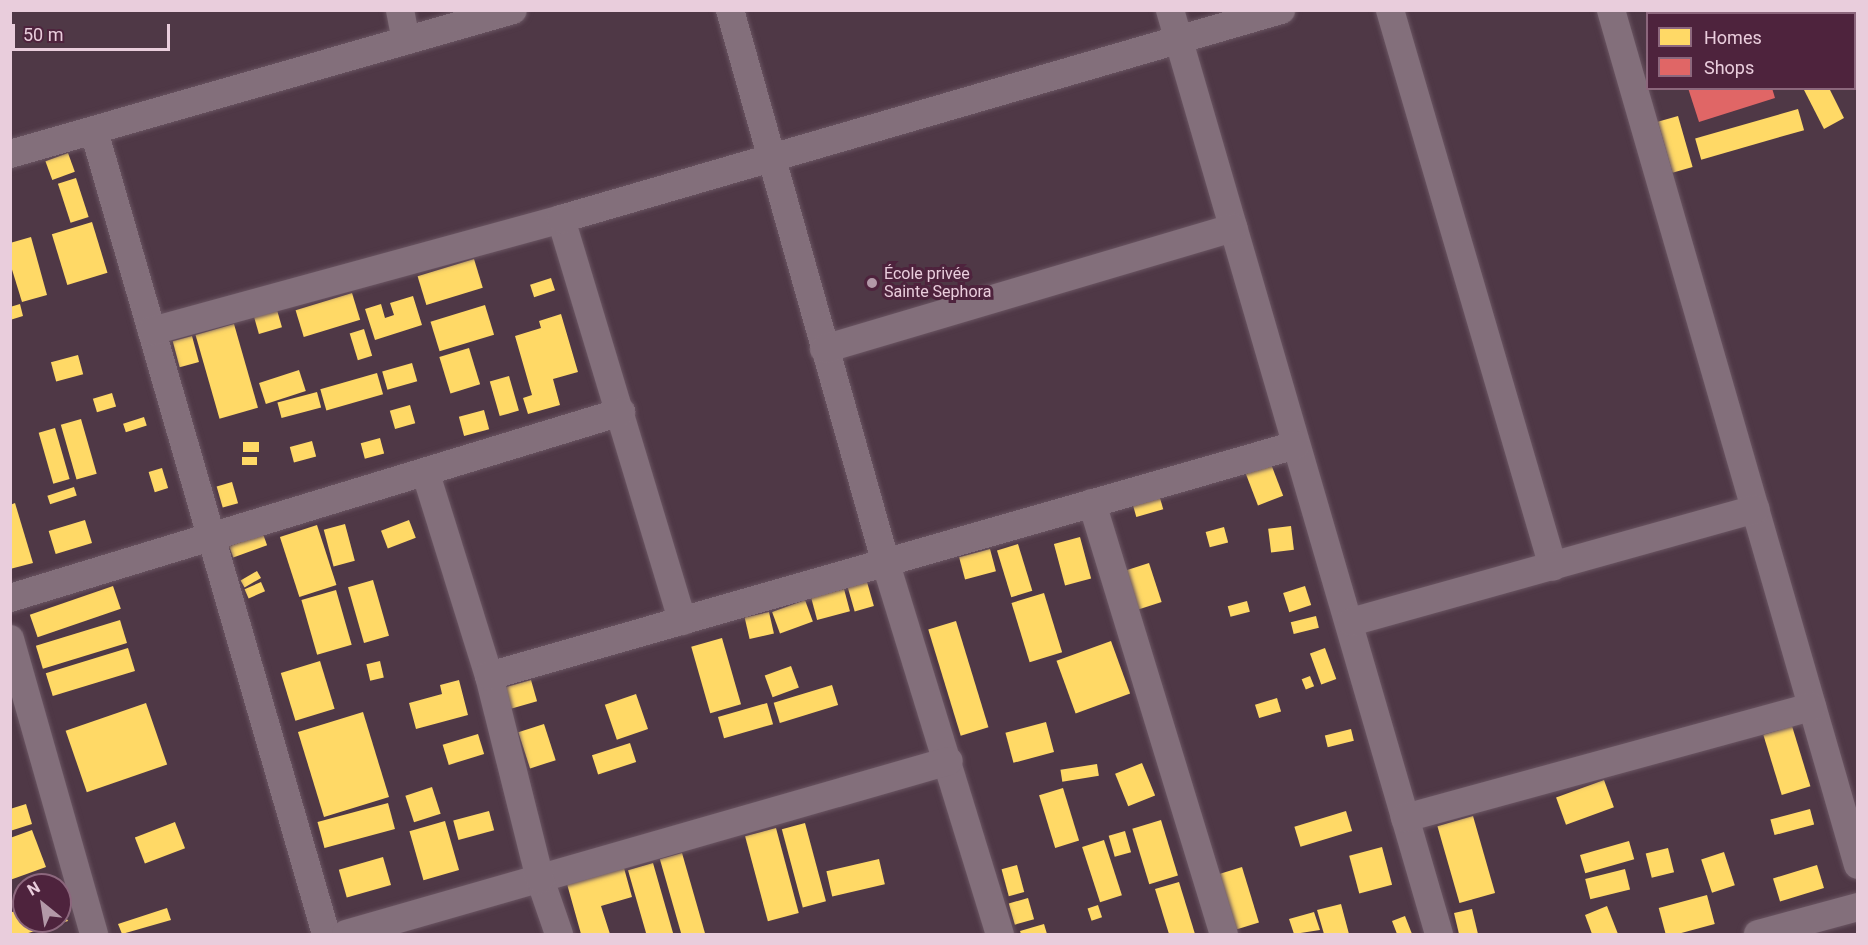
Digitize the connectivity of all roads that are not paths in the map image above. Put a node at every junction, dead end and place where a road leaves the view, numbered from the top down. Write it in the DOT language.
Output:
graph roads {
  1 [pos="400,10"];
  2 [pos="513,10"];
  3 [pos="730,10"];
  4 [pos="1170,10"];
  5 [pos="1281,10"];
  6 [pos="1390,10"];
  7 [pos="1611,10"];
  8 [pos="1178,39"];
  9 [pos="406,40"];
  10 [pos="94,131"];
  11 [pos="10,154"];
  12 [pos="771,157"];
  13 [pos="561,219"];
  14 [pos="1233,228"];
  15 [pos="152,331"];
  16 [pos="824,349"];
  17 [pos="621,412"];
  18 [pos="1296,445"];
  19 [pos="426,474"];
  20 [pos="1092,502"];
  21 [pos="1755,509"];
  22 [pos="211,538"];
  23 [pos="886,564"];
  24 [pos="1553,567"];
  25 [pos="10,598"];
  26 [pos="682,621"];
  27 [pos="1351,622"];
  28 [pos="10,639"];
  29 [pos="489,676"];
  30 [pos="1812,706"];
  31 [pos="949,761"];
  32 [pos="1404,818"];
  33 [pos="1857,865"];
  34 [pos="540,879"];
  35 [pos="1857,907"];
  36 [pos="94,934"];
  37 [pos="326,934"];
  38 [pos="346,934"];
  39 [pos="559,934"];
  40 [pos="1000,934"];
  41 [pos="1224,934"];
  42 [pos="1439,934"];
  43 [pos="1758,934"];
  1 -- 9 [label="street"];
  2 -- 9 [label="street"];
  3 -- 12 [label="street"];
  4 -- 8 [label="street"];
  5 -- 8 [label="street"];
  6 -- 24 [label="street"];
  7 -- 21 [label="street"];
  8 -- 12 [label="street"];
  8 -- 14 [label="street"];
  9 -- 10 [label="street"];
  10 -- 11 [label="street"];
  10 -- 15 [label="street"];
  12 -- 13 [label="street"];
  12 -- 16 [label="street"];
  13 -- 15 [label="street"];
  13 -- 17 [label="street"];
  14 -- 16 [label="street"];
  14 -- 18 [label="street"];
  15 -- 22 [label="street"];
  16 -- 23 [label="street"];
  17 -- 19 [label="street"];
  17 -- 26 [label="street"];
  18 -- 20 [label="street"];
  18 -- 27 [label="street"];
  19 -- 22 [label="street"];
  19 -- 29 [label="street"];
  20 -- 23 [label="street"];
  20 -- 41 [label="street"];
  21 -- 24 [label="street"];
  21 -- 30 [label="street"];
  22 -- 25 [label="street"];
  22 -- 37 [label="street"];
  23 -- 26 [label="street"];
  23 -- 31 [label="street"];
  24 -- 27 [label="street"];
  26 -- 29 [label="street"];
  27 -- 32 [label="street"];
  28 -- 36 [label="street"];
  29 -- 34 [label="street"];
  30 -- 32 [label="street"];
  30 -- 33 [label="street"];
  31 -- 34 [label="street"];
  31 -- 40 [label="street"];
  32 -- 42 [label="street"];
  34 -- 38 [label="street"];
  34 -- 39 [label="street"];
  35 -- 43 [label="street"];
}
